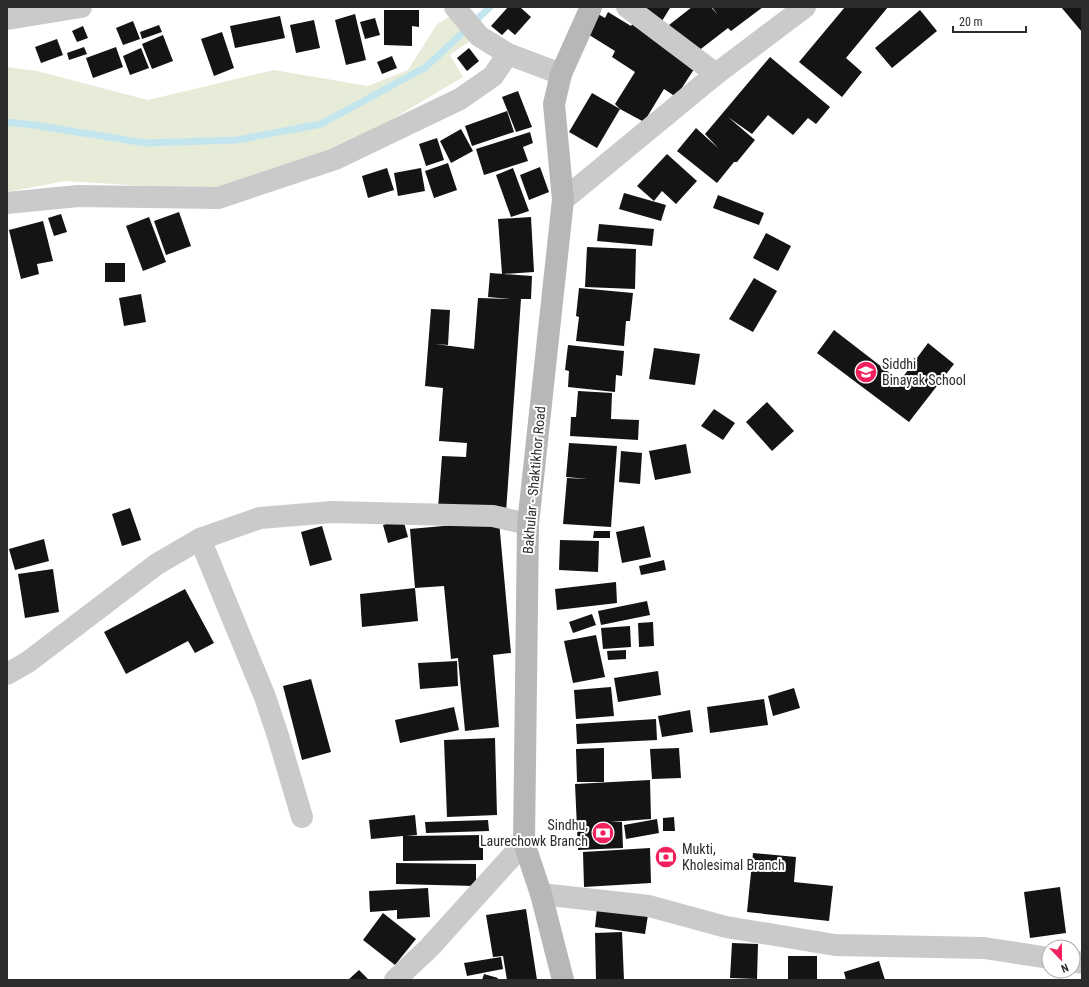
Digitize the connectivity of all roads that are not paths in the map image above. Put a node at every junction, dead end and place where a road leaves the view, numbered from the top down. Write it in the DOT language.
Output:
graph roads {
  1 [pos="82,7"];
  2 [pos="591,7"];
  3 [pos="627,7"];
  4 [pos="805,7"];
  5 [pos="7,19"];
  6 [pos="467,22"];
  7 [pos="508,54"];
  8 [pos="561,74"];
  9 [pos="716,74"];
  10 [pos="563,200"];
  11 [pos="7,203"];
  12 [pos="528,524"];
  13 [pos="200,539"];
  14 [pos="7,674"];
  15 [pos="302,817"];
  16 [pos="524,843"];
  17 [pos="541,894"];
  18 [pos="1041,957"];
  19 [pos="395,980"];
  20 [pos="563,980"];
  1 -- 5 [label="street"];
  2 -- 8 [label="street, Bakhular - Shaktikhor Road"];
  3 -- 9 [label="street"];
  4 -- 9 [label="street"];
  6 -- 7 [label="street"];
  7 -- 8 [label="street"];
  7 -- 11 [label="street"];
  8 -- 10 [label="street, Bakhular - Shaktikhor Road"];
  9 -- 10 [label="street"];
  10 -- 12 [label="street, Bakhular - Shaktikhor Road"];
  12 -- 13 [label="street"];
  12 -- 16 [label="street, Bakhular - Shaktikhor Road"];
  13 -- 14 [label="street"];
  13 -- 15 [label="street"];
  16 -- 17 [label="street, Bakhular - Shaktikhor Road"];
  16 -- 19 [label="street"];
  17 -- 18 [label="street"];
  17 -- 20 [label="street, Bakhular - Shaktikhor Road"];
}
